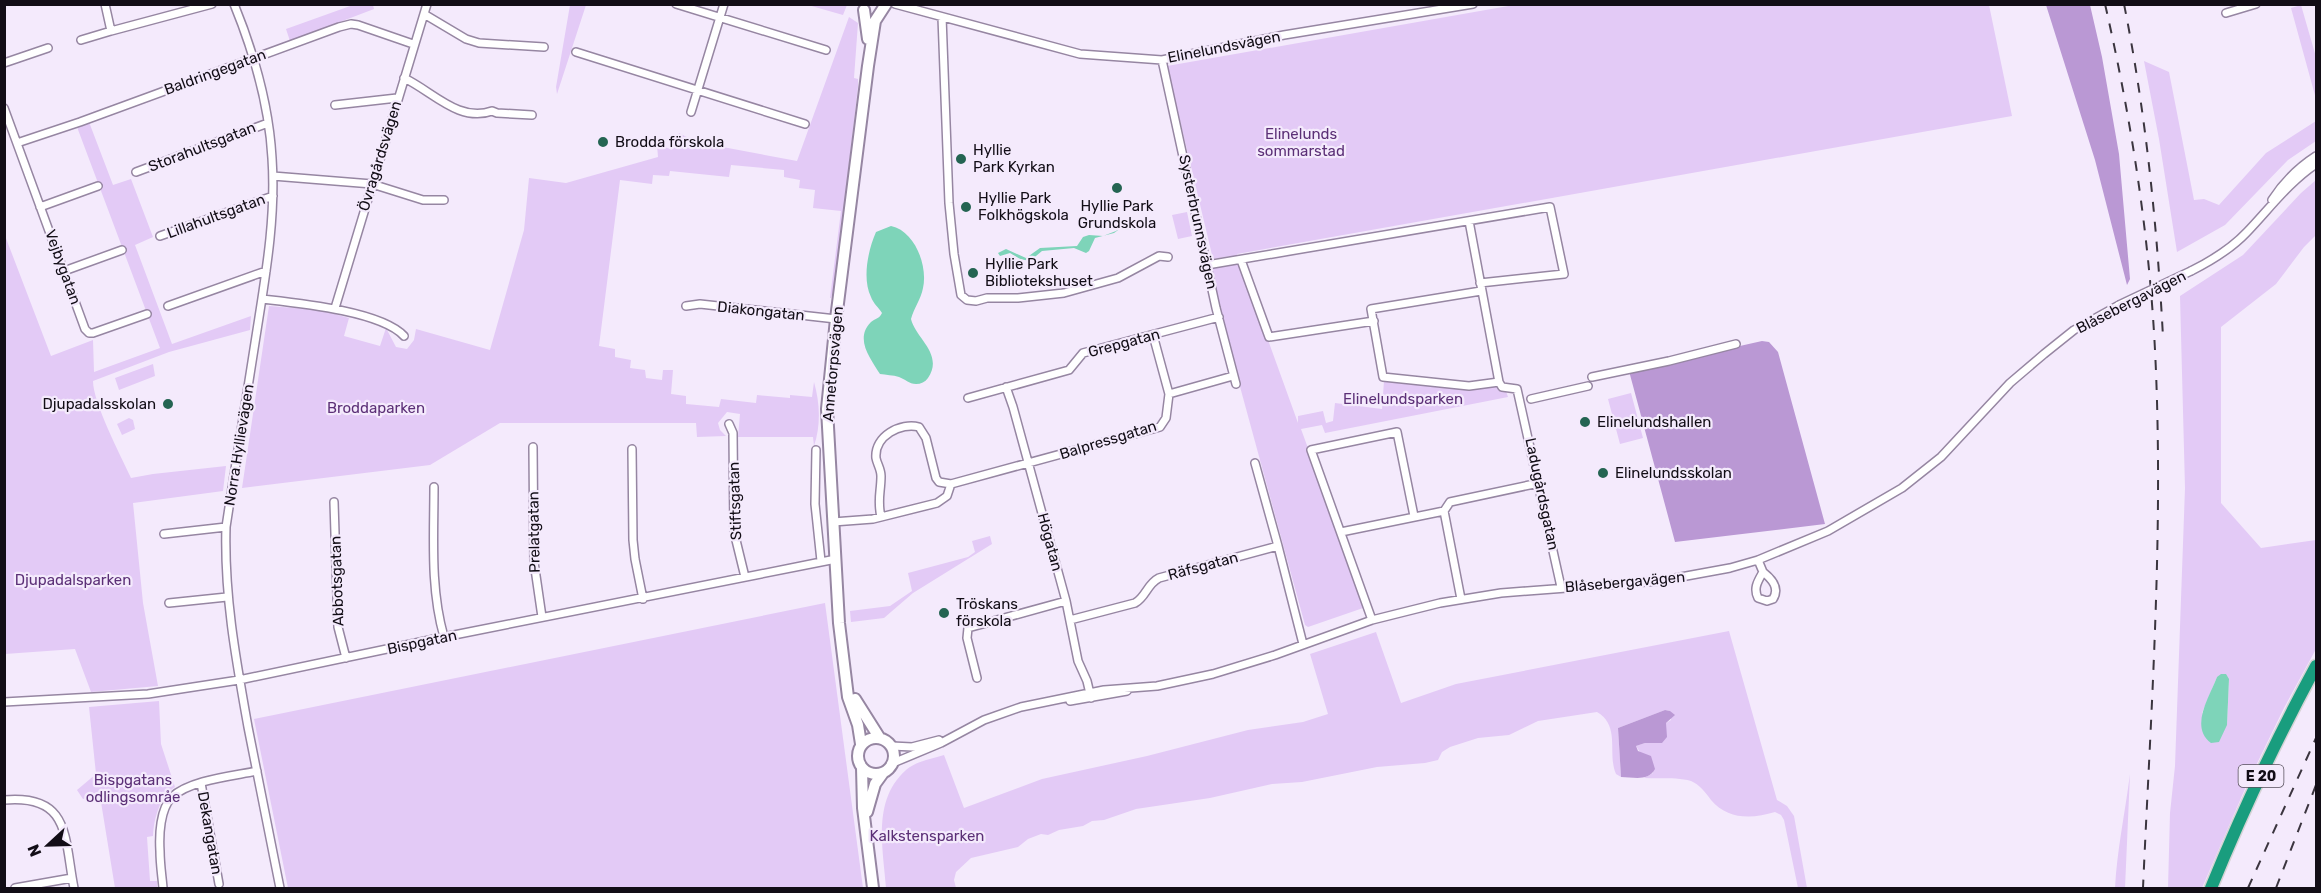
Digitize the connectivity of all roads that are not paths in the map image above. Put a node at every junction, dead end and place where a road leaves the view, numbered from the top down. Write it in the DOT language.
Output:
graph roads {
  1 [pos="105,4"];
  2 [pos="212,4"];
  3 [pos="234,4"];
  4 [pos="427,4"];
  5 [pos="676,4"];
  6 [pos="724,4"];
  7 [pos="895,4"];
  8 [pos="1473,4"];
  9 [pos="2256,4"];
  10 [pos="862,6"];
  11 [pos="906,8"];
  12 [pos="883,9"];
  13 [pos="2226,13"];
  14 [pos="424,14"];
  15 [pos="942,17"];
  16 [pos="720,18"];
  17 [pos="111,31"];
  18 [pos="81,39"];
  19 [pos="413,44"];
  20 [pos="544,47"];
  21 [pos="48,48"];
  22 [pos="826,50"];
  23 [pos="576,52"];
  24 [pos="254,57"];
  25 [pos="1162,60"];
  26 [pos="4,63"];
  27 [pos="868,66"];
  28 [pos="404,78"];
  29 [pos="698,90"];
  30 [pos="398,98"];
  31 [pos="335,105"];
  32 [pos="4,108"];
  33 [pos="691,112"];
  34 [pos="532,115"];
  35 [pos="268,123"];
  36 [pos="806,124"];
  37 [pos="16,143"];
  38 [pos="2316,156"];
  39 [pos="2316,164"];
  40 [pos="136,172"];
  41 [pos="273,176"];
  42 [pos="372,184"];
  43 [pos="98,186"];
  44 [pos="273,196"];
  45 [pos="444,200"];
  46 [pos="40,207"];
  47 [pos="2264,212"];
  48 [pos="1469,221"];
  49 [pos="160,236"];
  50 [pos="122,249"];
  51 [pos="1168,257"];
  52 [pos="1241,260"];
  53 [pos="1208,265"];
  54 [pos="64,271"];
  55 [pos="266,271"];
  56 [pos="1480,287"];
  57 [pos="262,298"];
  58 [pos="168,306"];
  59 [pos="687,306"];
  60 [pos="335,308"];
  61 [pos="147,314"];
  62 [pos="1219,317"];
  63 [pos="836,320"];
  64 [pos="1374,321"];
  65 [pos="1153,335"];
  66 [pos="404,336"];
  67 [pos="1736,344"];
  68 [pos="1592,377"];
  69 [pos="1499,382"];
  70 [pos="1587,386"];
  71 [pos="1006,387"];
  72 [pos="1169,394"];
  73 [pos="968,398"];
  74 [pos="1531,399"];
  75 [pos="729,424"];
  76 [pos="533,447"];
  77 [pos="632,450"];
  78 [pos="816,450"];
  79 [pos="1028,463"];
  80 [pos="1255,463"];
  81 [pos="1539,483"];
  82 [pos="951,484"];
  83 [pos="434,487"];
  84 [pos="334,502"];
  85 [pos="1444,511"];
  86 [pos="1414,516"];
  87 [pos="881,518"];
  88 [pos="833,522"];
  89 [pos="226,527"];
  90 [pos="1341,532"];
  91 [pos="164,534"];
  92 [pos="1278,546"];
  93 [pos="836,559"];
  94 [pos="1758,560"];
  95 [pos="821,561"];
  96 [pos="1763,572"];
  97 [pos="745,577"];
  98 [pos="1561,587"];
  99 [pos="227,597"];
  100 [pos="644,599"];
  101 [pos="1461,599"];
  102 [pos="1066,601"];
  103 [pos="169,603"];
  104 [pos="542,617"];
  105 [pos="1070,620"];
  106 [pos="1372,620"];
  107 [pos="444,637"];
  108 [pos="1303,644"];
  109 [pos="346,658"];
  110 [pos="844,664"];
  111 [pos="2316,666"];
  112 [pos="977,678"];
  113 [pos="239,680"];
  114 [pos="1090,695"];
  115 [pos="4,702"];
  116 [pos="879,737"];
  117 [pos="951,737"];
  118 [pos="861,744"];
  119 [pos="892,746"];
  120 [pos="893,763"];
  121 [pos="862,768"];
  122 [pos="257,771"];
  123 [pos="884,772"];
  124 [pos="201,783"];
  125 [pos="4,800"];
  126 [pos="865,824"];
  127 [pos="72,878"];
  128 [pos="219,884"];
  129 [pos="15,888"];
  130 [pos="74,888"];
  131 [pos="163,888"];
  132 [pos="280,888"];
  133 [pos="873,888"];
  134 [pos="2211,888"];
  1 -- 17 [label="street"];
  2 -- 17 [label="street"];
  3 -- 24 [label="street, Norra Hyllievägen"];
  4 -- 14 [label="street, Övragårdsvägen"];
  5 -- 16 [label="street"];
  6 -- 16 [label="street"];
  7 -- 11 [label="street, Elinelundsvägen"];
  8 -- 25 [label="street, Elinelundsvägen"];
  9 -- 13 [label="street"];
  10 -- 12 [label="main road"];
  10 -- 27 [label="main road, Annetorpsvägen"];
  11 -- 12 [label="street, Elinelundsvägen"];
  11 -- 15 [label="street, Elinelundsvägen"];
  12 -- 27 [label="main road, Annetorpsvägen"];
  14 -- 19 [label="street, Övragårdsvägen"];
  14 -- 20 [label="street"];
  15 -- 25 [label="street, Elinelundsvägen"];
  15 -- 51 [label="street"];
  16 -- 22 [label="street"];
  16 -- 29 [label="street"];
  17 -- 18 [label="street"];
  19 -- 24 [label="street, Baldringegatan"];
  19 -- 28 [label="street, Övragårdsvägen"];
  21 -- 26 [label="street"];
  23 -- 29 [label="street"];
  24 -- 35 [label="street, Norra Hyllievägen"];
  24 -- 37 [label="street, Baldringegatan"];
  25 -- 53 [label="street, Systerbrunnsvägen"];
  27 -- 63 [label="main road, Annetorpsvägen"];
  28 -- 30 [label="street, Övragårdsvägen"];
  28 -- 34 [label="street"];
  29 -- 33 [label="street"];
  29 -- 36 [label="street"];
  30 -- 31 [label="street"];
  30 -- 42 [label="street, Övragårdsvägen"];
  32 -- 37 [label="street, Vejbygatan"];
  35 -- 40 [label="street, Storahultsgatan"];
  35 -- 41 [label="street, Norra Hyllievägen"];
  37 -- 46 [label="street, Vejbygatan"];
  38 -- 47 [label="street, Blåsebergavägen"];
  39 -- 47 [label="street, Blåsebergavägen"];
  41 -- 42 [label="street"];
  41 -- 44 [label="street, Norra Hyllievägen"];
  42 -- 45 [label="street"];
  42 -- 60 [label="street, Övragårdsvägen"];
  43 -- 46 [label="street"];
  44 -- 49 [label="street, Lillahultsgatan"];
  44 -- 55 [label="street, Norra Hyllievägen"];
  46 -- 54 [label="street, Vejbygatan"];
  47 -- 94 [label="street, Blåsebergavägen, bridge"];
  48 -- 52 [label="street"];
  48 -- 56 [label="street"];
  48 -- 56 [label="street"];
  50 -- 54 [label="street"];
  52 -- 53 [label="street"];
  52 -- 64 [label="street"];
  53 -- 62 [label="street, Systerbrunnsvägen"];
  54 -- 61 [label="street, Vejbygatan"];
  55 -- 57 [label="street, Norra Hyllievägen"];
  55 -- 58 [label="street"];
  56 -- 64 [label="street"];
  56 -- 69 [label="street"];
  57 -- 60 [label="street"];
  57 -- 89 [label="street, Norra Hyllievägen"];
  59 -- 63 [label="street, Diakongatan"];
  60 -- 66 [label="street"];
  62 -- 65 [label="street, Grepgatan"];
  62 -- 72 [label="street, Systerbrunnsvägen"];
  63 -- 88 [label="main road, Annetorpsvägen"];
  64 -- 69 [label="street"];
  65 -- 71 [label="street, Grepgatan"];
  65 -- 72 [label="street"];
  67 -- 68 [label="street"];
  69 -- 81 [label="street, Ladugårdsgatan"];
  70 -- 74 [label="street"];
  71 -- 73 [label="street, Grepgatan"];
  71 -- 79 [label="street, Högatan"];
  72 -- 79 [label="street, Balpressgatan"];
  75 -- 97 [label="street, Stiftsgatan"];
  76 -- 104 [label="street, Prelatgatan"];
  77 -- 100 [label="street"];
  78 -- 95 [label="street"];
  79 -- 82 [label="street"];
  79 -- 102 [label="street, Högatan"];
  80 -- 92 [label="street"];
  81 -- 85 [label="street"];
  81 -- 98 [label="street, Ladugårdsgatan"];
  82 -- 87 [label="street"];
  82 -- 87 [label="street"];
  83 -- 107 [label="street"];
  84 -- 109 [label="street, Abbotsgatan"];
  85 -- 86 [label="street"];
  85 -- 101 [label="street"];
  86 -- 90 [label="street"];
  86 -- 90 [label="street"];
  87 -- 88 [label="street"];
  88 -- 93 [label="main road, Annetorpsvägen"];
  89 -- 91 [label="street"];
  89 -- 99 [label="street, Norra Hyllievägen"];
  90 -- 106 [label="street"];
  92 -- 105 [label="street, Räfsgatan"];
  92 -- 108 [label="street"];
  93 -- 95 [label="street, Bispgatan"];
  93 -- 110 [label="main road, Annetorpsvägen"];
  94 -- 96 [label="street"];
  94 -- 98 [label="street, Blåsebergavägen"];
  95 -- 97 [label="street, Bispgatan"];
  97 -- 100 [label="street, Bispgatan"];
  98 -- 101 [label="street, Blåsebergavägen"];
  99 -- 103 [label="street"];
  99 -- 113 [label="street, Norra Hyllievägen"];
  100 -- 104 [label="street, Bispgatan"];
  101 -- 106 [label="street, Blåsebergavägen"];
  102 -- 105 [label="street, Högatan"];
  102 -- 112 [label="street"];
  104 -- 107 [label="street, Bispgatan"];
  105 -- 114 [label="street, Högatan"];
  106 -- 108 [label="street, Blåsebergavägen"];
  107 -- 109 [label="street, Bispgatan"];
  108 -- 114 [label="street, Blåsebergavägen"];
  109 -- 113 [label="street, Bispgatan"];
  110 -- 116 [label="main road, Annetorpsvägen"];
  110 -- 118 [label="main road, Annetorpsvägen"];
  111 -- 134 [label="highway, E 20"];
  113 -- 115 [label="street, Bispgatan"];
  113 -- 122 [label="street, Norra Hyllievägen"];
  114 -- 117 [label="street, Blåsebergavägen"];
  116 -- 118 [label="main road"];
  116 -- 119 [label="main road"];
  117 -- 119 [label="street, Blåsebergavägen"];
  117 -- 120 [label="street, Blåsebergavägen"];
  118 -- 121 [label="main road"];
  119 -- 120 [label="main road"];
  120 -- 123 [label="main road"];
  121 -- 123 [label="main road"];
  121 -- 126 [label="main road"];
  122 -- 124 [label="street"];
  122 -- 132 [label="street, Norra Hyllievägen"];
  123 -- 126 [label="main road"];
  124 -- 128 [label="street, Dekangatan"];
  124 -- 131 [label="street"];
  125 -- 127 [label="street"];
  126 -- 133 [label="main road"];
  127 -- 129 [label="street"];
  127 -- 130 [label="street"];
}
